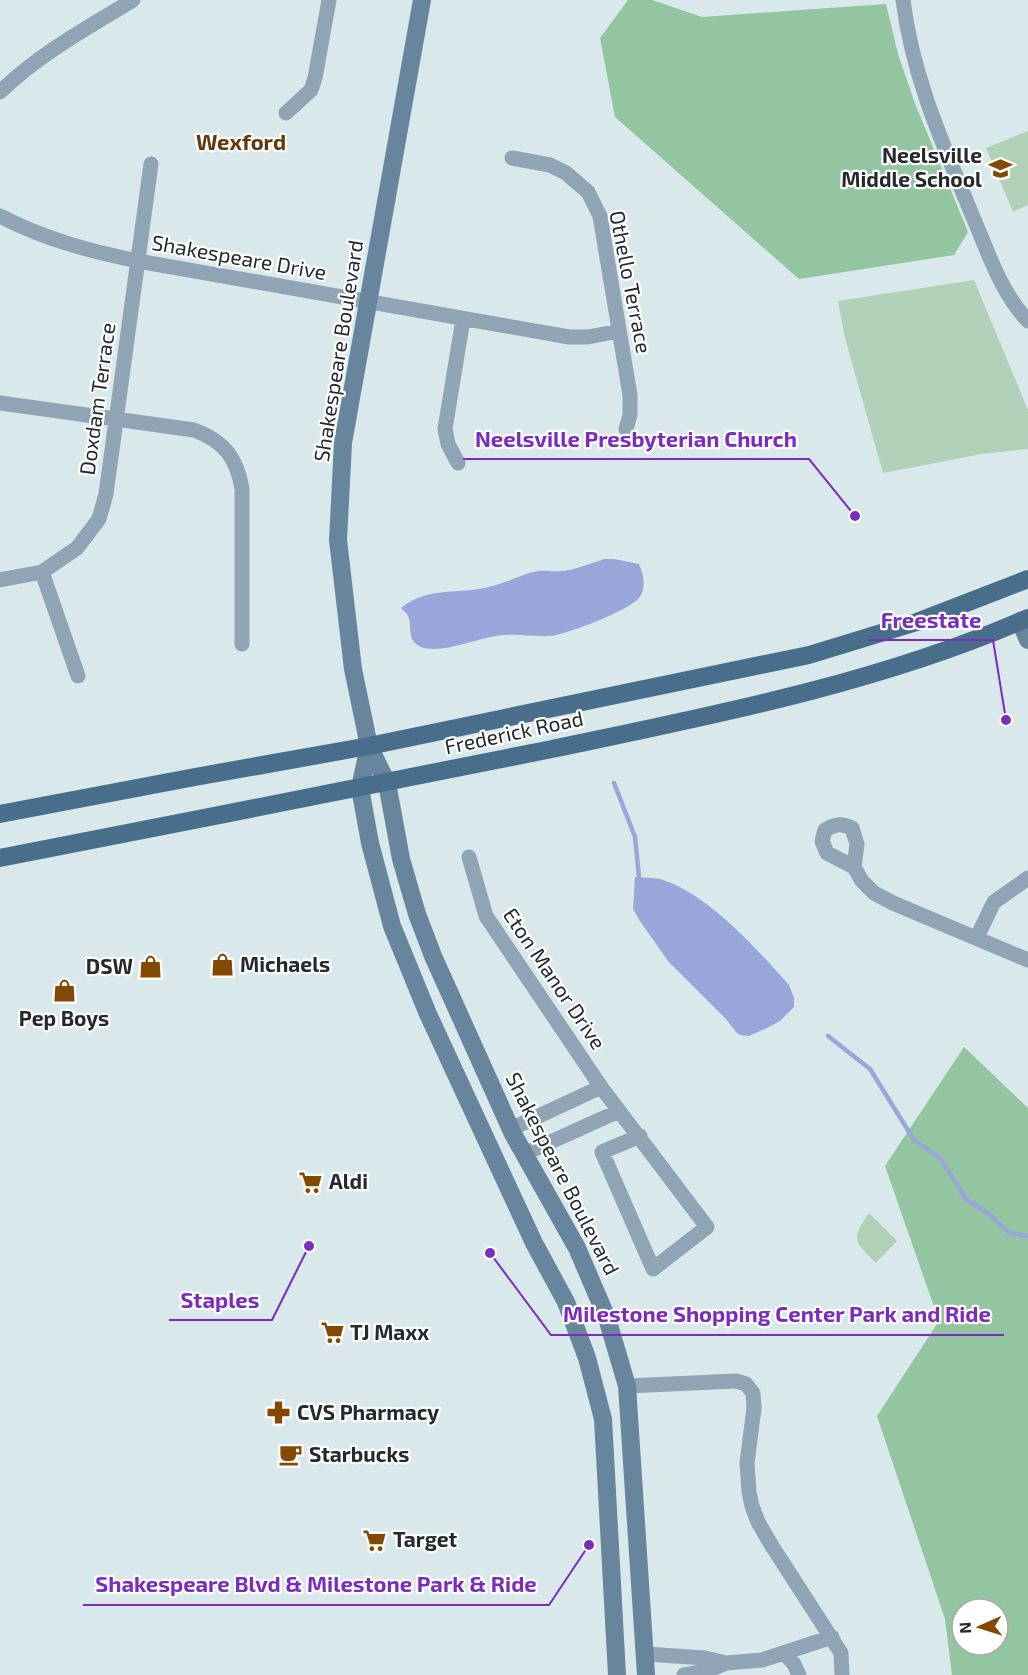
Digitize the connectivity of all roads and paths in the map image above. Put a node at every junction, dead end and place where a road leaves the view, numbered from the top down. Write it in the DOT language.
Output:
graph roads {
  1 [pos="134,0"];
  2 [pos="329,0"];
  3 [pos="422,0"];
  4 [pos="903,0"];
  5 [pos="0,92"];
  6 [pos="286,113"];
  7 [pos="512,158"];
  8 [pos="151,164"];
  9 [pos="0,216"];
  10 [pos="138,261"];
  11 [pos="368,302"];
  12 [pos="463,319"];
  13 [pos="1028,321"];
  14 [pos="619,331"];
  15 [pos="0,404"];
  16 [pos="116,419"];
  17 [pos="626,429"];
  18 [pos="458,463"];
  19 [pos="42,572"];
  20 [pos="1028,579"];
  21 [pos="0,580"];
  22 [pos="1025,615"];
  23 [pos="1028,640"];
  24 [pos="242,644"];
  25 [pos="78,676"];
  26 [pos="369,746"];
  27 [pos="387,783"];
  28 [pos="360,788"];
  29 [pos="0,814"];
  30 [pos="469,857"];
  31 [pos="0,858"];
  32 [pos="854,867"];
  33 [pos="1028,878"];
  34 [pos="977,937"];
  35 [pos="1028,960"];
  36 [pos="601,1086"];
  37 [pos="619,1111"];
  38 [pos="511,1129"];
  39 [pos="640,1136"];
  40 [pos="524,1154"];
  41 [pos="627,1386"];
  42 [pos="832,1637"];
  43 [pos="646,1654"];
  44 [pos="785,1654"];
  45 [pos="726,1663"];
  46 [pos="617,1675"];
  47 [pos="646,1675"];
  48 [pos="684,1675"];
  49 [pos="799,1675"];
  50 [pos="842,1675"];
  1 -- 5 [label="street"];
  2 -- 6 [label="street"];
  3 -- 11 [label="street, Shakespeare Boulevard"];
  4 -- 13 [label="street"];
  7 -- 14 [label="street, Othello Terrace"];
  8 -- 10 [label="street, Doxdam Terrace"];
  9 -- 10 [label="street, Shakespeare Drive"];
  10 -- 11 [label="street, Shakespeare Drive"];
  10 -- 16 [label="street, Doxdam Terrace"];
  11 -- 12 [label="street, Shakespeare Drive"];
  11 -- 26 [label="street, Shakespeare Boulevard"];
  12 -- 14 [label="street, Shakespeare Drive"];
  12 -- 18 [label="street"];
  14 -- 17 [label="street, Othello Terrace"];
  15 -- 16 [label="street"];
  16 -- 19 [label="street, Doxdam Terrace"];
  16 -- 24 [label="street"];
  19 -- 21 [label="street, Doxdam Terrace"];
  19 -- 25 [label="street"];
  20 -- 26 [label="main road, Frederick Road"];
  22 -- 23 [label="street"];
  22 -- 27 [label="main road, Frederick Road"];
  26 -- 27 [label="street, Shakespeare Boulevard"];
  26 -- 28 [label="street, Shakespeare Boulevard"];
  26 -- 29 [label="main road, Frederick Road"];
  27 -- 28 [label="main road, Frederick Road"];
  27 -- 38 [label="street, Shakespeare Boulevard"];
  28 -- 31 [label="main road, Frederick Road"];
  28 -- 46 [label="street, Shakespeare Boulevard"];
  30 -- 36 [label="street, Eton Manor Drive"];
  32 -- 34 [label="street"];
  33 -- 34 [label="street"];
  34 -- 35 [label="street"];
  36 -- 37 [label="street, Eton Manor Drive"];
  36 -- 38 [label="street"];
  37 -- 39 [label="street, Eton Manor Drive"];
  37 -- 40 [label="street"];
  38 -- 40 [label="street, Shakespeare Boulevard"];
  39 -- 39 [label="street, Eton Manor Drive"];
  40 -- 41 [label="street, Shakespeare Boulevard"];
  41 -- 42 [label="street"];
  41 -- 43 [label="street, Shakespeare Boulevard"];
  42 -- 44 [label="street"];
  42 -- 50 [label="street"];
  43 -- 45 [label="street"];
  43 -- 47 [label="street, Shakespeare Boulevard"];
  44 -- 45 [label="street"];
  44 -- 49 [label="street"];
  45 -- 48 [label="street"];
}
